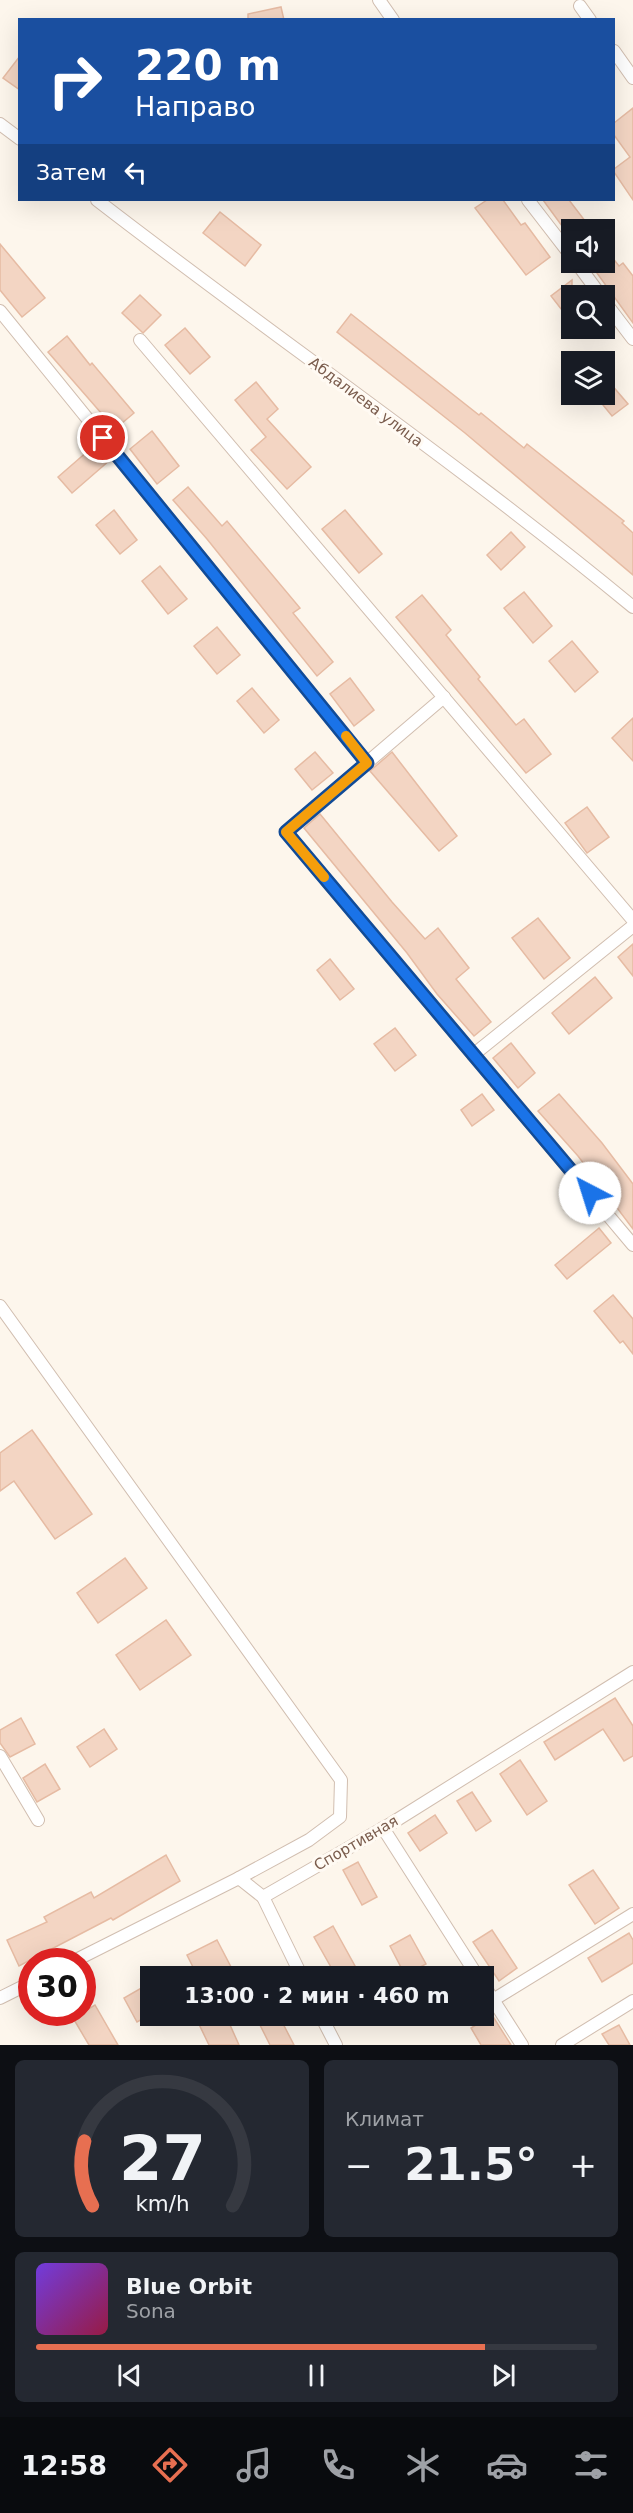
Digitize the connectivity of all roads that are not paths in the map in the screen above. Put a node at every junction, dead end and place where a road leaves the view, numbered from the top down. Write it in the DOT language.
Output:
graph roads {
  1 [pos="378,0"];
  2 [pos="580,6"];
  3 [pos="392,18"];
  4 [pos="589,18"];
  5 [pos="615,52"];
  6 [pos="633,78"];
  7 [pos="0,124"];
  8 [pos="15,136"];
  9 [pos="0,141"];
  10 [pos="98,201"];
  11 [pos="529,201"];
  12 [pos="561,243"];
  13 [pos="0,311"];
  14 [pos="615,315"];
  15 [pos="633,339"];
  16 [pos="141,340"];
  17 [pos="633,607"];
  18 [pos="444,697"];
  19 [pos="367,763"];
  20 [pos="633,920"];
  21 [pos="633,926"];
  22 [pos="473,1055"];
  23 [pos="633,1245"];
  24 [pos="0,1306"];
  25 [pos="633,1672"];
  26 [pos="0,1756"];
  27 [pos="38,1820"];
  28 [pos="383,1828"];
  29 [pos="239,1878"];
  30 [pos="263,1897"];
  31 [pos="633,1914"];
  32 [pos="96,1950"];
  33 [pos="297,1966"];
  34 [pos="471,1966"];
  35 [pos="18,1989"];
  36 [pos="0,1998"];
  37 [pos="494,1999"];
  38 [pos="633,2001"];
  39 [pos="494,2002"];
  40 [pos="326,2026"];
  41 [pos="336,2045"];
  42 [pos="522,2045"];
  43 [pos="562,2045"];
  1 -- 3 [label="street"];
  2 -- 4 [label="street"];
  5 -- 6 [label="street"];
  7 -- 8 [label="street"];
  8 -- 9 [label="street"];
  10 -- 17 [label="street, Абдалиева улица"];
  11 -- 12 [label="street"];
  13 -- 19 [label="street"];
  14 -- 15 [label="street"];
  16 -- 18 [label="street"];
  18 -- 19 [label="street"];
  18 -- 20 [label="street"];
  19 -- 22 [label="street"];
  21 -- 22 [label="street"];
  22 -- 23 [label="street"];
  24 -- 29 [label="street"];
  25 -- 28 [label="street, Спортивная"];
  26 -- 27 [label="street"];
  28 -- 30 [label="street, Спортивная"];
  28 -- 34 [label="street"];
  29 -- 30 [label="street"];
  29 -- 32 [label="street"];
  30 -- 33 [label="street"];
  31 -- 37 [label="street"];
  35 -- 36 [label="street"];
  38 -- 43 [label="street"];
  39 -- 42 [label="street"];
  40 -- 41 [label="street"];
}
